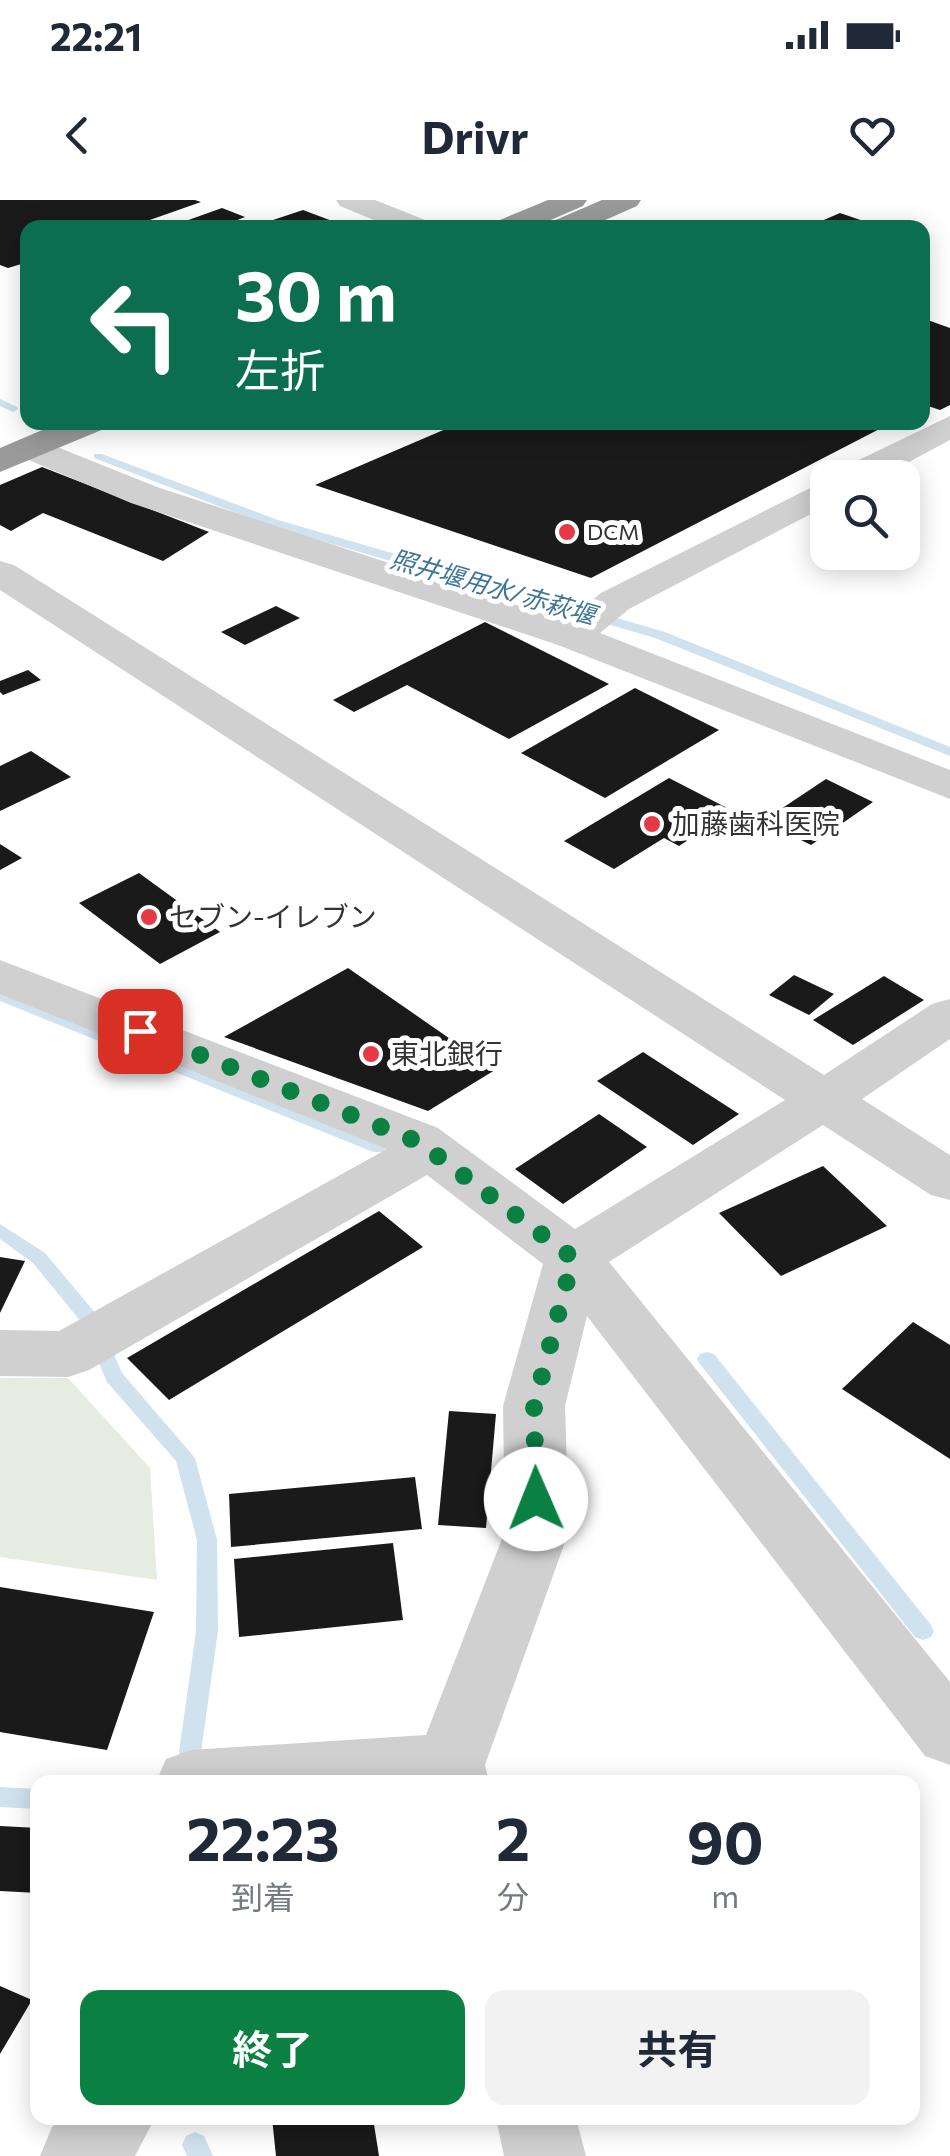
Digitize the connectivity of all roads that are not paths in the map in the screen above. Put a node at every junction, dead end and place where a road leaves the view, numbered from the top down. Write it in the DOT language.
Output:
graph roads {
  1 [pos="350,200"];
  2 [pos="573,200"];
  3 [pos="627,200"];
  4 [pos="400,220"];
  5 [pos="525,220"];
  6 [pos="581,220"];
  7 [pos="942,427"];
  8 [pos="45,430"];
  9 [pos="10,436"];
  10 [pos="883,460"];
  11 [pos="810,499"];
  12 [pos="0,573"];
  13 [pos="572,636"];
  14 [pos="950,786"];
  15 [pos="0,976"];
  16 [pos="950,1015"];
  17 [pos="824,1100"];
  18 [pos="429,1149"];
  19 [pos="950,1180"];
  20 [pos="573,1258"];
  21 [pos="0,1353"];
  22 [pos="950,1734"];
  23 [pos="452,1774"];
  24 [pos="420,1775"];
  25 [pos="108,2125"];
  26 [pos="538,2125"];
  27 [pos="81,2156"];
  28 [pos="545,2156"];
  1 -- 4 [label="street"];
  2 -- 5 [label="highway"];
  3 -- 6 [label="highway"];
  7 -- 10 [label="street"];
  8 -- 9 [label="highway"];
  9 -- 13 [label="street"];
  11 -- 13 [label="street"];
  12 -- 17 [label="street"];
  13 -- 14 [label="street"];
  15 -- 18 [label="street"];
  16 -- 17 [label="street"];
  17 -- 19 [label="street"];
  17 -- 20 [label="street"];
  18 -- 20 [label="street"];
  18 -- 21 [label="street"];
  20 -- 22 [label="street"];
  20 -- 23 [label="street"];
  23 -- 24 [label="street"];
  25 -- 27 [label="street"];
  26 -- 28 [label="street"];
}
